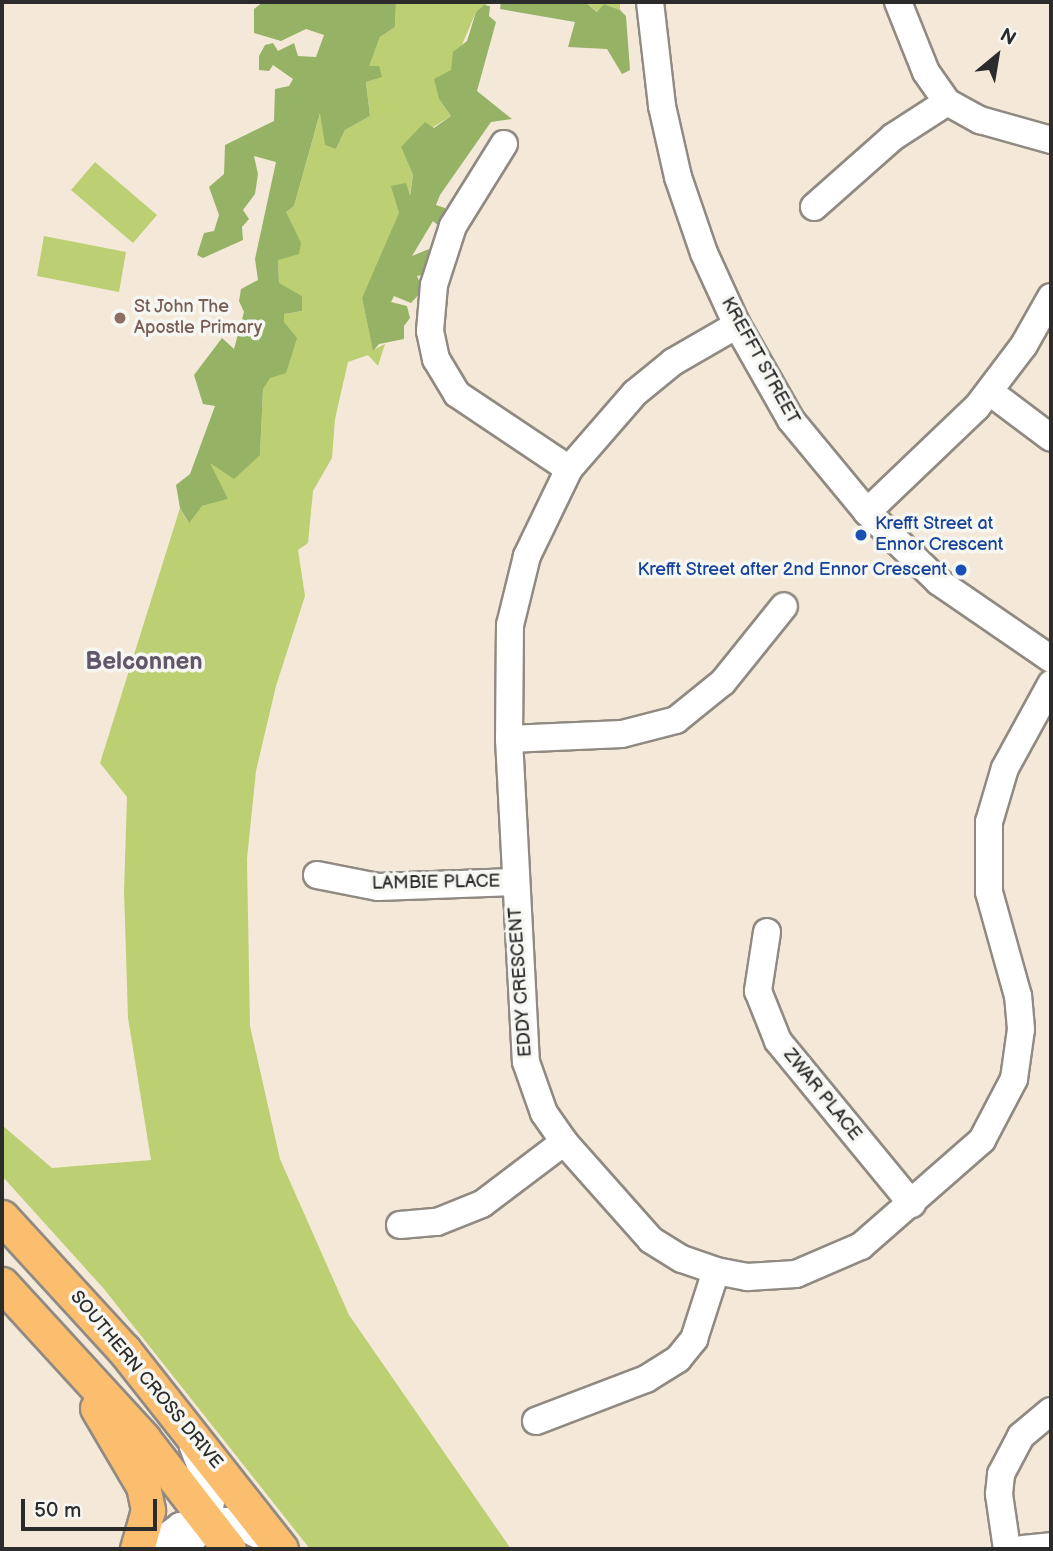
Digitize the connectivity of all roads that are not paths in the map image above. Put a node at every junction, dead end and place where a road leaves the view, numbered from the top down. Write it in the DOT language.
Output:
graph roads {
  1 [pos="650,2"];
  2 [pos="898,2"];
  3 [pos="947,102"];
  4 [pos="1051,140"];
  5 [pos="504,144"];
  6 [pos="814,207"];
  7 [pos="1051,297"];
  8 [pos="737,326"];
  9 [pos="990,392"];
  10 [pos="1051,438"];
  11 [pos="569,469"];
  12 [pos="867,512"];
  13 [pos="784,606"];
  14 [pos="1051,659"];
  15 [pos="1051,684"];
  16 [pos="509,738"];
  17 [pos="317,875"];
  18 [pos="515,882"];
  19 [pos="767,932"];
  20 [pos="564,1142"];
  21 [pos="912,1204"];
  22 [pos="2,1217"];
  23 [pos="400,1225"];
  24 [pos="716,1271"];
  25 [pos="2,1283"];
  26 [pos="74,1362"];
  27 [pos="1051,1411"];
  28 [pos="183,1421"];
  29 [pos="536,1421"];
  30 [pos="208,1521"];
  31 [pos="1051,1546"];
  32 [pos="280,1547"];
  33 [pos="137,1549"];
  34 [pos="150,1549"];
  35 [pos="185,1549"];
  36 [pos="229,1549"];
  37 [pos="1007,1549"];
  38 [pos="1023,1549"];
  1 -- 8 [label="street, KREFFT STREET"];
  2 -- 3 [label="street"];
  3 -- 4 [label="street"];
  3 -- 6 [label="street"];
  5 -- 11 [label="street"];
  7 -- 9 [label="street"];
  8 -- 11 [label="street, EDDY CRESCENT"];
  8 -- 12 [label="street, KREFFT STREET"];
  9 -- 10 [label="street"];
  9 -- 12 [label="street"];
  11 -- 16 [label="street, EDDY CRESCENT"];
  12 -- 14 [label="street, KREFFT STREET"];
  13 -- 16 [label="street"];
  15 -- 21 [label="street, EDDY CRESCENT"];
  16 -- 18 [label="street, EDDY CRESCENT"];
  17 -- 18 [label="street, LAMBIE PLACE"];
  18 -- 20 [label="street, EDDY CRESCENT"];
  19 -- 21 [label="street, ZWAR PLACE"];
  20 -- 23 [label="street"];
  20 -- 24 [label="street, EDDY CRESCENT"];
  21 -- 24 [label="street, EDDY CRESCENT"];
  22 -- 28 [label="main road, SOUTHERN CROSS DRIVE"];
  24 -- 29 [label="street"];
  25 -- 26 [label="main road"];
  26 -- 30 [label="main road"];
  26 -- 33 [label="main road"];
  27 -- 37 [label="street"];
  28 -- 30 [label="street"];
  28 -- 32 [label="main road, SOUTHERN CROSS DRIVE"];
  30 -- 32 [label="street"];
  30 -- 34 [label="street"];
  30 -- 35 [label="street"];
  30 -- 36 [label="main road"];
  31 -- 38 [label="street"];
}
